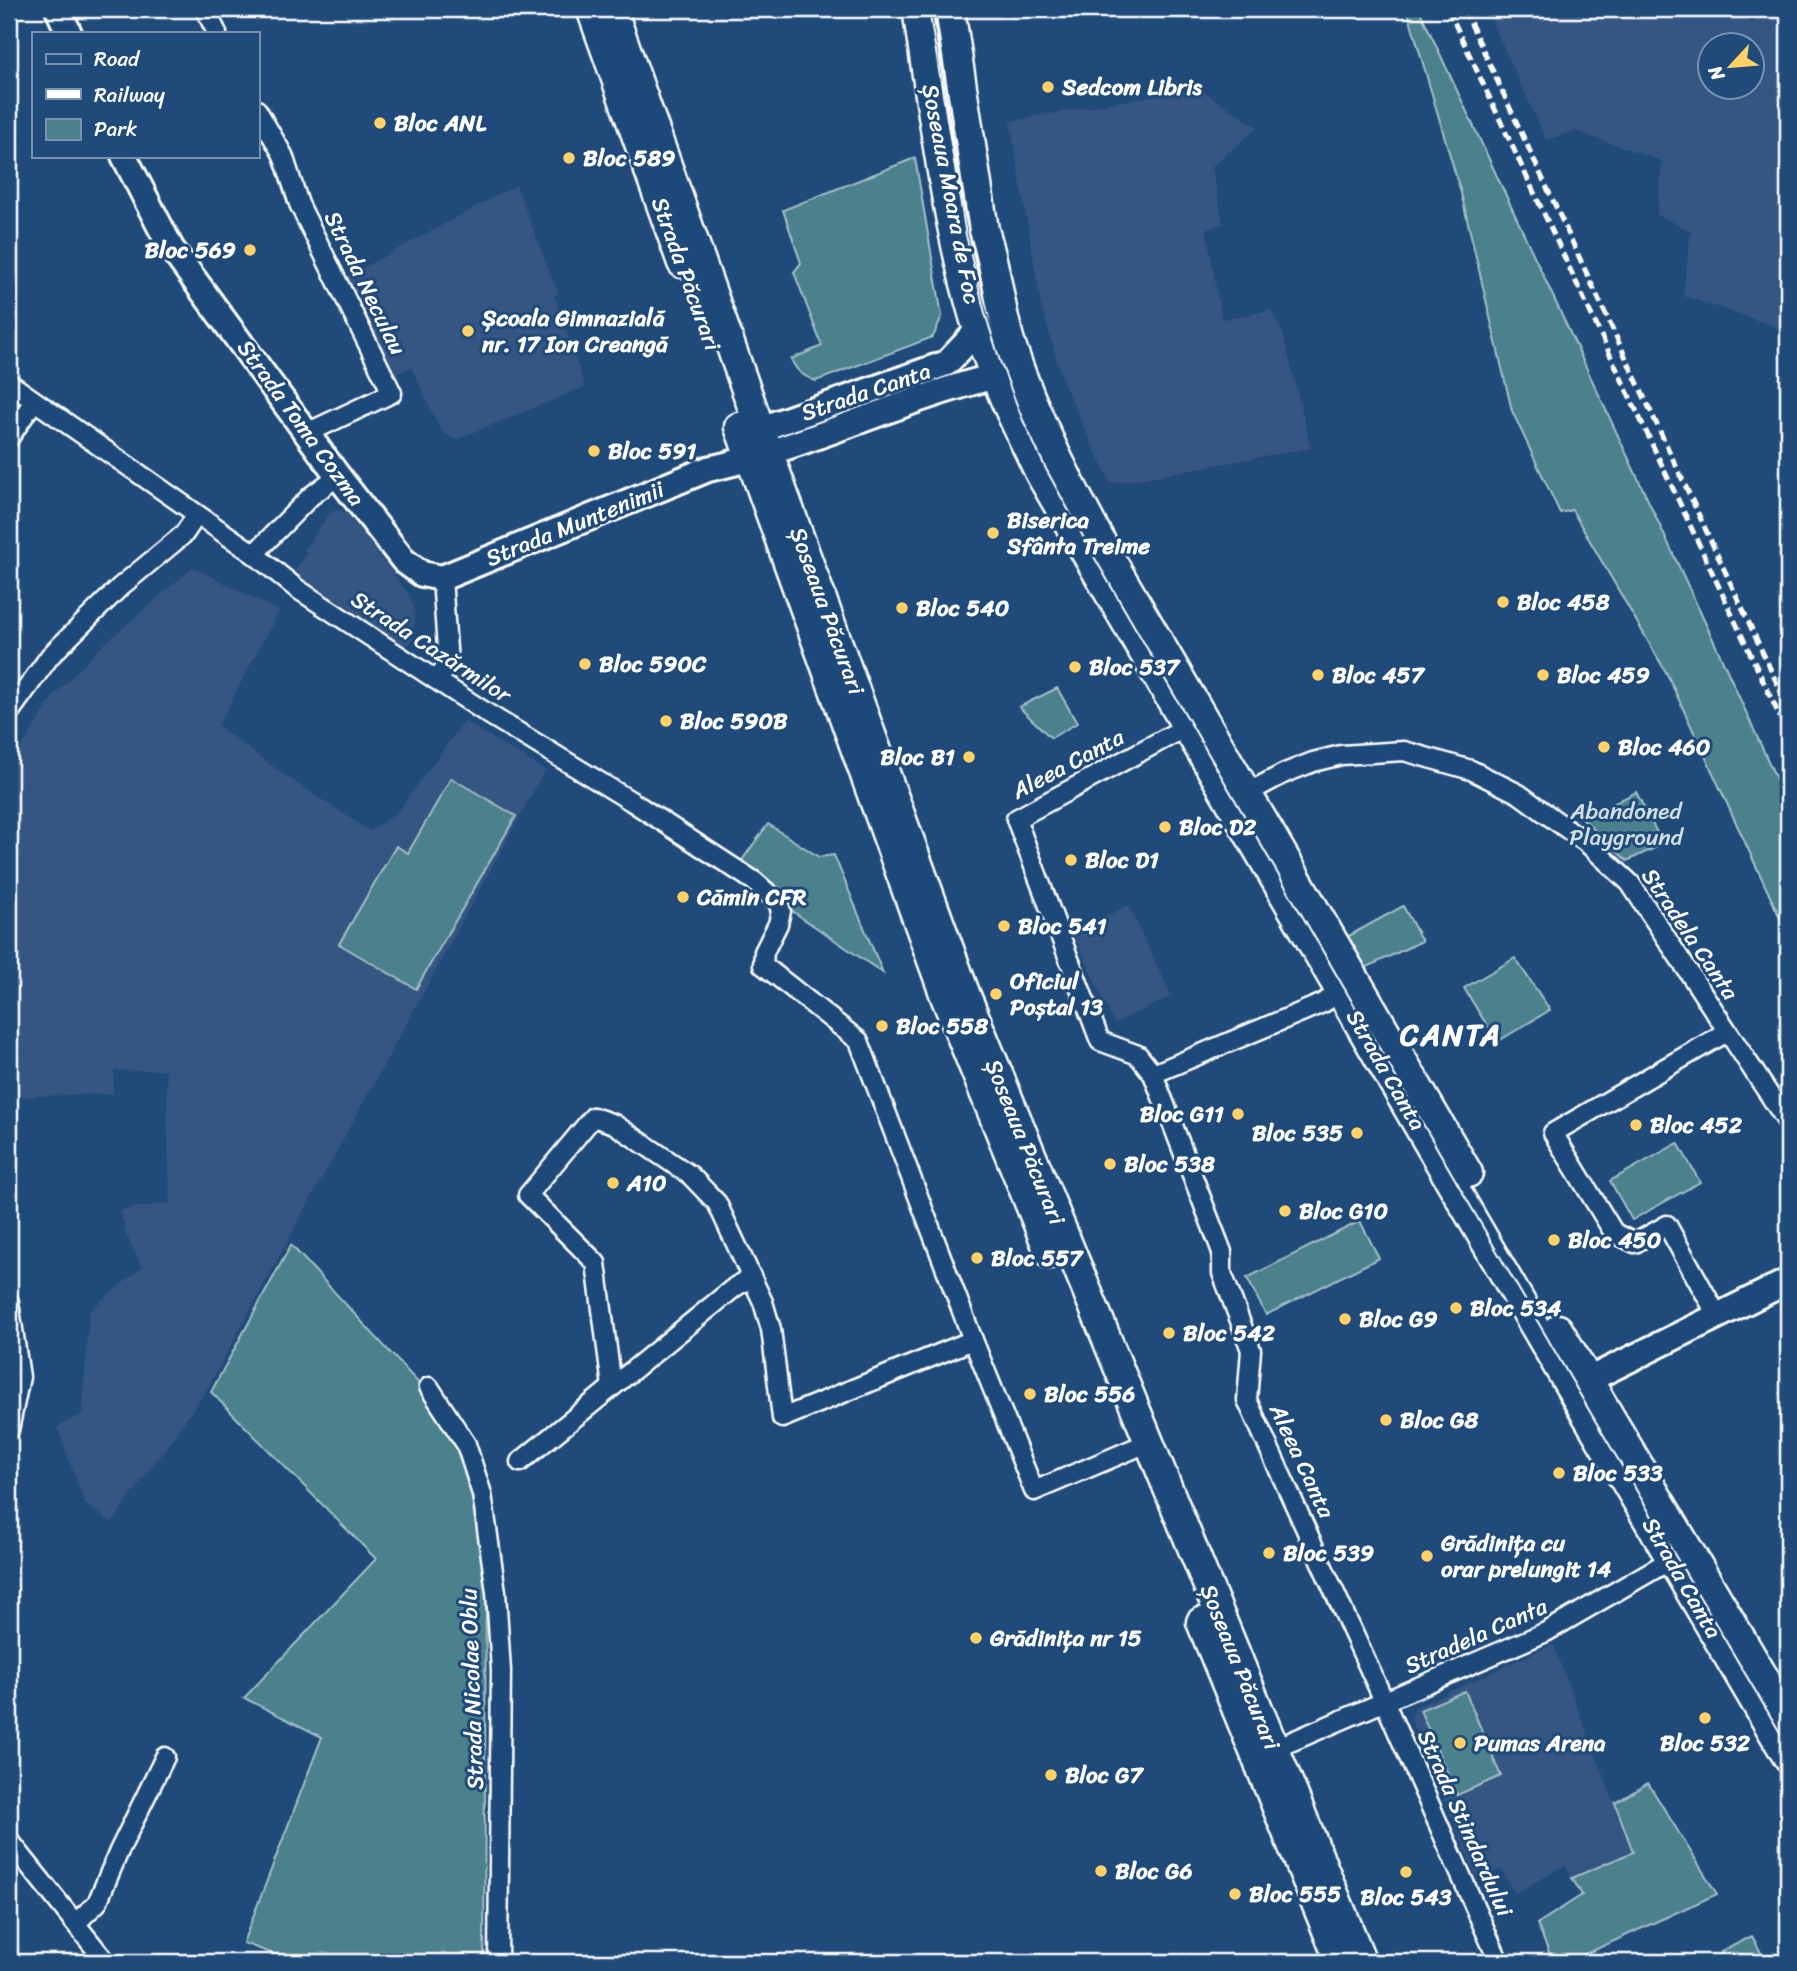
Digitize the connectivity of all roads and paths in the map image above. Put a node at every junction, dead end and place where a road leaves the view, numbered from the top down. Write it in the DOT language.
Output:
graph roads {
  1 [pos="58,9"];
  2 [pos="205,9"];
  3 [pos="591,9"];
  4 [pos="612,9"];
  5 [pos="917,9"];
  6 [pos="950,9"];
  7 [pos="69,32"];
  8 [pos="216,32"];
  9 [pos="259,113"];
  10 [pos="125,158"];
  11 [pos="984,230"];
  12 [pos="978,330"];
  13 [pos="1012,345"];
  14 [pos="996,376"];
  15 [pos="9,383"];
  16 [pos="34,401"];
  17 [pos="307,433"];
  18 [pos="9,438"];
  19 [pos="755,444"];
  20 [pos="338,476"];
  21 [pos="197,515"];
  22 [pos="254,554"];
  23 [pos="442,578"];
  24 [pos="438,680"];
  25 [pos="9,713"];
  26 [pos="1186,727"];
  27 [pos="1249,792"];
  28 [pos="1349,986"];
  29 [pos="1727,1032"];
  30 [pos="1153,1074"];
  31 [pos="1788,1123"];
  32 [pos="751,1278"];
  33 [pos="1788,1281"];
  34 [pos="9,1302"];
  35 [pos="1717,1315"];
  36 [pos="973,1340"];
  37 [pos="1580,1384"];
  38 [pos="429,1387"];
  39 [pos="612,1387"];
  40 [pos="9,1430"];
  41 [pos="1139,1446"];
  42 [pos="520,1462"];
  43 [pos="1679,1555"];
  44 [pos="1385,1703"];
  45 [pos="1788,1718"];
  46 [pos="1274,1749"];
  47 [pos="165,1757"];
  48 [pos="1788,1758"];
  49 [pos="9,1840"];
  50 [pos="76,1923"];
  51 [pos="106,1962"];
  52 [pos="498,1962"];
  53 [pos="1340,1962"];
  54 [pos="1362,1962"];
  55 [pos="1499,1962"];
  1 -- 7 [label="street"];
  2 -- 8 [label="street"];
  3 -- 19 [label="main road, Strada Păcurari"];
  4 -- 19 [label="main road, Strada Păcurari"];
  5 -- 12 [label="main road, Șoseaua Moara de Foc"];
  6 -- 11 [label="main road, Șoseaua Moara de Foc"];
  9 -- 17 [label="street, Strada Neculau"];
  10 -- 17 [label="street, Strada Toma Cozma"];
  11 -- 13 [label="main road, Șoseaua Moara de Foc"];
  11 -- 14 [label="street, Strada Canta"];
  12 -- 14 [label="main road, Șoseaua Moara de Foc"];
  12 -- 19 [label="street, Strada Canta"];
  13 -- 27 [label="main road, Strada Canta"];
  14 -- 19 [label="street, Strada Canta"];
  14 -- 26 [label="main road, Strada Canta"];
  15 -- 16 [label="street, Strada Cazărmilor"];
  16 -- 18 [label="street"];
  16 -- 21 [label="street, Strada Cazărmilor"];
  17 -- 20 [label="street, Strada Toma Cozma"];
  19 -- 23 [label="street, Strada Muntenimii"];
  19 -- 41 [label="main road, Șoseaua Păcurari"];
  20 -- 22 [label="street"];
  20 -- 23 [label="street, Strada Toma Cozma"];
  21 -- 22 [label="street, Strada Cazărmilor"];
  21 -- 25 [label="street"];
  22 -- 24 [label="street, Strada Cazărmilor"];
  23 -- 24 [label="street"];
  24 -- 36 [label="street, Strada Cazărmilor"];
  26 -- 28 [label="main road, Strada Canta"];
  26 -- 30 [label="street, Aleea Canta"];
  27 -- 28 [label="main road, Strada Canta"];
  27 -- 29 [label="street, Stradela Canta"];
  28 -- 30 [label="street"];
  28 -- 37 [label="main road, Strada Canta"];
  29 -- 31 [label="street, Stradela Canta"];
  29 -- 35 [label="street"];
  30 -- 44 [label="street, Aleea Canta"];
  32 -- 36 [label="street"];
  32 -- 39 [label="street"];
  32 -- 39 [label="street"];
  33 -- 35 [label="street"];
  34 -- 40 [label="street"];
  35 -- 37 [label="street"];
  36 -- 41 [label="street"];
  37 -- 43 [label="main road, Strada Canta"];
  38 -- 52 [label="street, Strada Nicolae Oblu"];
  39 -- 42 [label="street"];
  41 -- 46 [label="main road, Șoseaua Păcurari"];
  41 -- 53 [label="main road, Șoseaua Păcurari"];
  43 -- 44 [label="street, Stradela Canta"];
  43 -- 45 [label="main road, Strada Canta"];
  43 -- 48 [label="main road, Strada Canta"];
  44 -- 46 [label="street, Stradela Canta"];
  44 -- 55 [label="street, Strada Stindardului"];
  46 -- 54 [label="main road, Șoseaua Păcurari"];
  47 -- 50 [label="street"];
  49 -- 50 [label="street"];
  50 -- 51 [label="street"];
}
